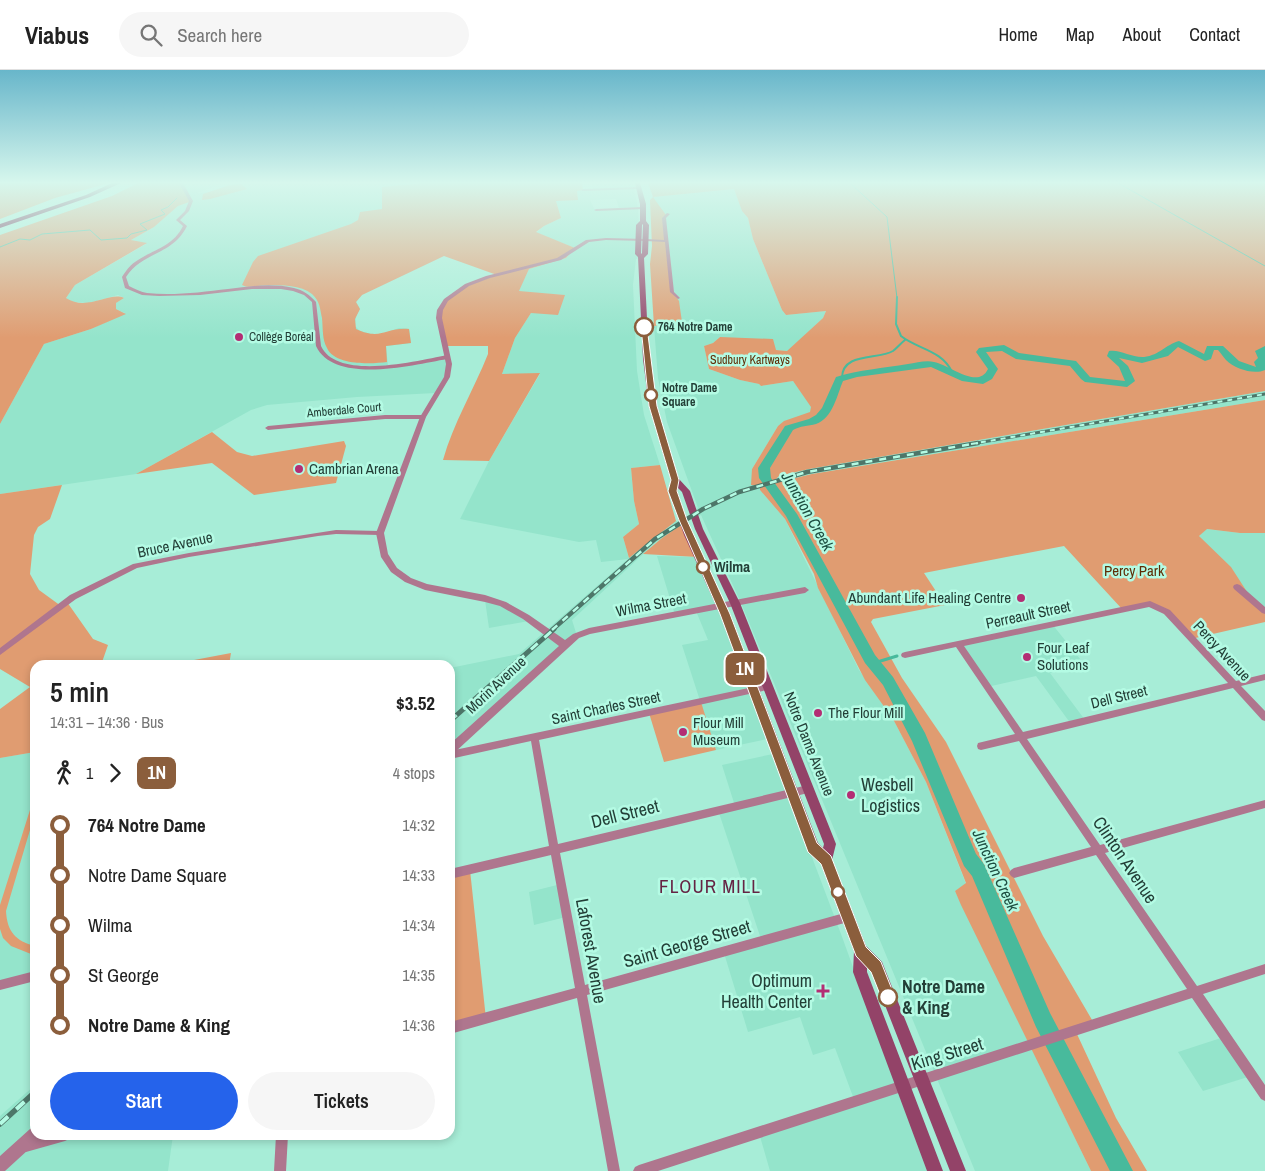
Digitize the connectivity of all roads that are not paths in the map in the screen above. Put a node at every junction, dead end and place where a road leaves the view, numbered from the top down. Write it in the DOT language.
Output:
graph roads {
  1 [pos="180,234"];
  2 [pos="638,234"];
  3 [pos="646,234"];
  4 [pos="666,234"];
  5 [pos="638,240"];
  6 [pos="646,240"];
  7 [pos="667,241"];
  8 [pos="641,257"];
  9 [pos="678,298"];
  10 [pos="447,357"];
  11 [pos="423,417"];
  12 [pos="268,428"];
  13 [pos="675,480"];
  14 [pos="380,533"];
  15 [pos="1236,587"];
  16 [pos="805,590"];
  17 [pos="735,603"];
  18 [pos="1156,605"];
  19 [pos="722,606"];
  20 [pos="1265,611"];
  21 [pos="564,644"];
  22 [pos="958,644"];
  23 [pos="0,652"];
  24 [pos="905,655"];
  25 [pos="1265,677"];
  26 [pos="1235,685"];
  27 [pos="767,687"];
  28 [pos="753,690"];
  29 [pos="1265,717"];
  30 [pos="1022,736"];
  31 [pos="534,737"];
  32 [pos="455,745"];
  33 [pos="981,746"];
  34 [pos="455,754"];
  35 [pos="808,789"];
  36 [pos="792,792"];
  37 [pos="1265,804"];
  38 [pos="554,849"];
  39 [pos="1098,850"];
  40 [pos="826,860"];
  41 [pos="455,873"];
  42 [pos="1014,873"];
  43 [pos="848,917"];
  44 [pos="861,951"];
  45 [pos="1265,969"];
  46 [pos="30,977"];
  47 [pos="0,985"];
  48 [pos="581,992"];
  49 [pos="1195,992"];
  50 [pos="455,1027"];
  51 [pos="920,1080"];
  52 [pos="902,1086"];
  53 [pos="1265,1095"];
  54 [pos="30,1138"];
  55 [pos="46,1140"];
  56 [pos="282,1140"];
  57 [pos="20,1147"];
  58 [pos="0,1166"];
  59 [pos="280,1171"];
  60 [pos="614,1171"];
  61 [pos="639,1171"];
  62 [pos="935,1171"];
  63 [pos="958,1171"];
  1 -- 10 [label="street"];
  2 -- 5 [label="main road, Notre Dame Avenue"];
  3 -- 6 [label="main road, Notre Dame Avenue"];
  4 -- 7 [label="street"];
  5 -- 6 [label="street"];
  5 -- 8 [label="main road, Notre Dame Avenue"];
  5 -- 10 [label="street"];
  6 -- 7 [label="street"];
  6 -- 8 [label="main road, Notre Dame Avenue"];
  7 -- 9 [label="street"];
  8 -- 13 [label="main road, Notre Dame Avenue"];
  10 -- 11 [label="street"];
  11 -- 12 [label="street, Amberdale Court"];
  11 -- 14 [label="street"];
  13 -- 17 [label="main road, Notre Dame Avenue"];
  13 -- 19 [label="main road, Notre Dame Avenue"];
  14 -- 21 [label="street"];
  14 -- 23 [label="street, Bruce Avenue"];
  15 -- 20 [label="street"];
  16 -- 17 [label="street, Wilma Street"];
  17 -- 19 [label="street, Wilma Street"];
  17 -- 27 [label="main road, Notre Dame Avenue"];
  18 -- 22 [label="street, Perreault Street"];
  18 -- 26 [label="street, Percy Avenue"];
  19 -- 21 [label="street, Wilma Street"];
  19 -- 28 [label="main road, Notre Dame Avenue"];
  21 -- 32 [label="street, Morin Avenue"];
  22 -- 24 [label="street, Perreault Street"];
  22 -- 30 [label="street, Clinton Avenue"];
  25 -- 26 [label="street, Dell Street"];
  26 -- 29 [label="street, Percy Avenue"];
  26 -- 30 [label="street, Dell Street"];
  27 -- 28 [label="street, Saint Charles Street"];
  27 -- 35 [label="main road, Notre Dame Avenue"];
  28 -- 31 [label="street, Saint Charles Street"];
  28 -- 36 [label="main road, Notre Dame Avenue"];
  30 -- 33 [label="street, Dell Street"];
  30 -- 39 [label="street, Clinton Avenue"];
  31 -- 34 [label="street, Saint Charles Street"];
  31 -- 38 [label="street, Laforest Avenue"];
  35 -- 36 [label="street, Dell Street"];
  35 -- 40 [label="main road, Notre Dame Avenue"];
  36 -- 38 [label="street, Dell Street"];
  36 -- 40 [label="main road, Notre Dame Avenue"];
  37 -- 39 [label="street"];
  38 -- 41 [label="street, Dell Street"];
  38 -- 48 [label="street, Laforest Avenue"];
  39 -- 42 [label="street"];
  39 -- 49 [label="street, Clinton Avenue"];
  40 -- 43 [label="main road, Notre Dame Avenue"];
  43 -- 44 [label="main road, Notre Dame Avenue"];
  43 -- 48 [label="street, Saint George Street"];
  44 -- 51 [label="main road, Notre Dame Avenue"];
  44 -- 52 [label="main road, Notre Dame Avenue"];
  45 -- 49 [label="street, King Street"];
  46 -- 47 [label="street"];
  48 -- 50 [label="street, Saint George Street"];
  48 -- 60 [label="street, Laforest Avenue"];
  49 -- 51 [label="street, King Street"];
  49 -- 53 [label="street, Clinton Avenue"];
  51 -- 52 [label="street, King Street"];
  51 -- 63 [label="main road, Notre Dame Avenue"];
  52 -- 61 [label="street, King Street"];
  52 -- 62 [label="main road, Notre Dame Avenue"];
  54 -- 57 [label="street"];
  55 -- 57 [label="street"];
  56 -- 59 [label="street"];
  57 -- 58 [label="street"];
}
